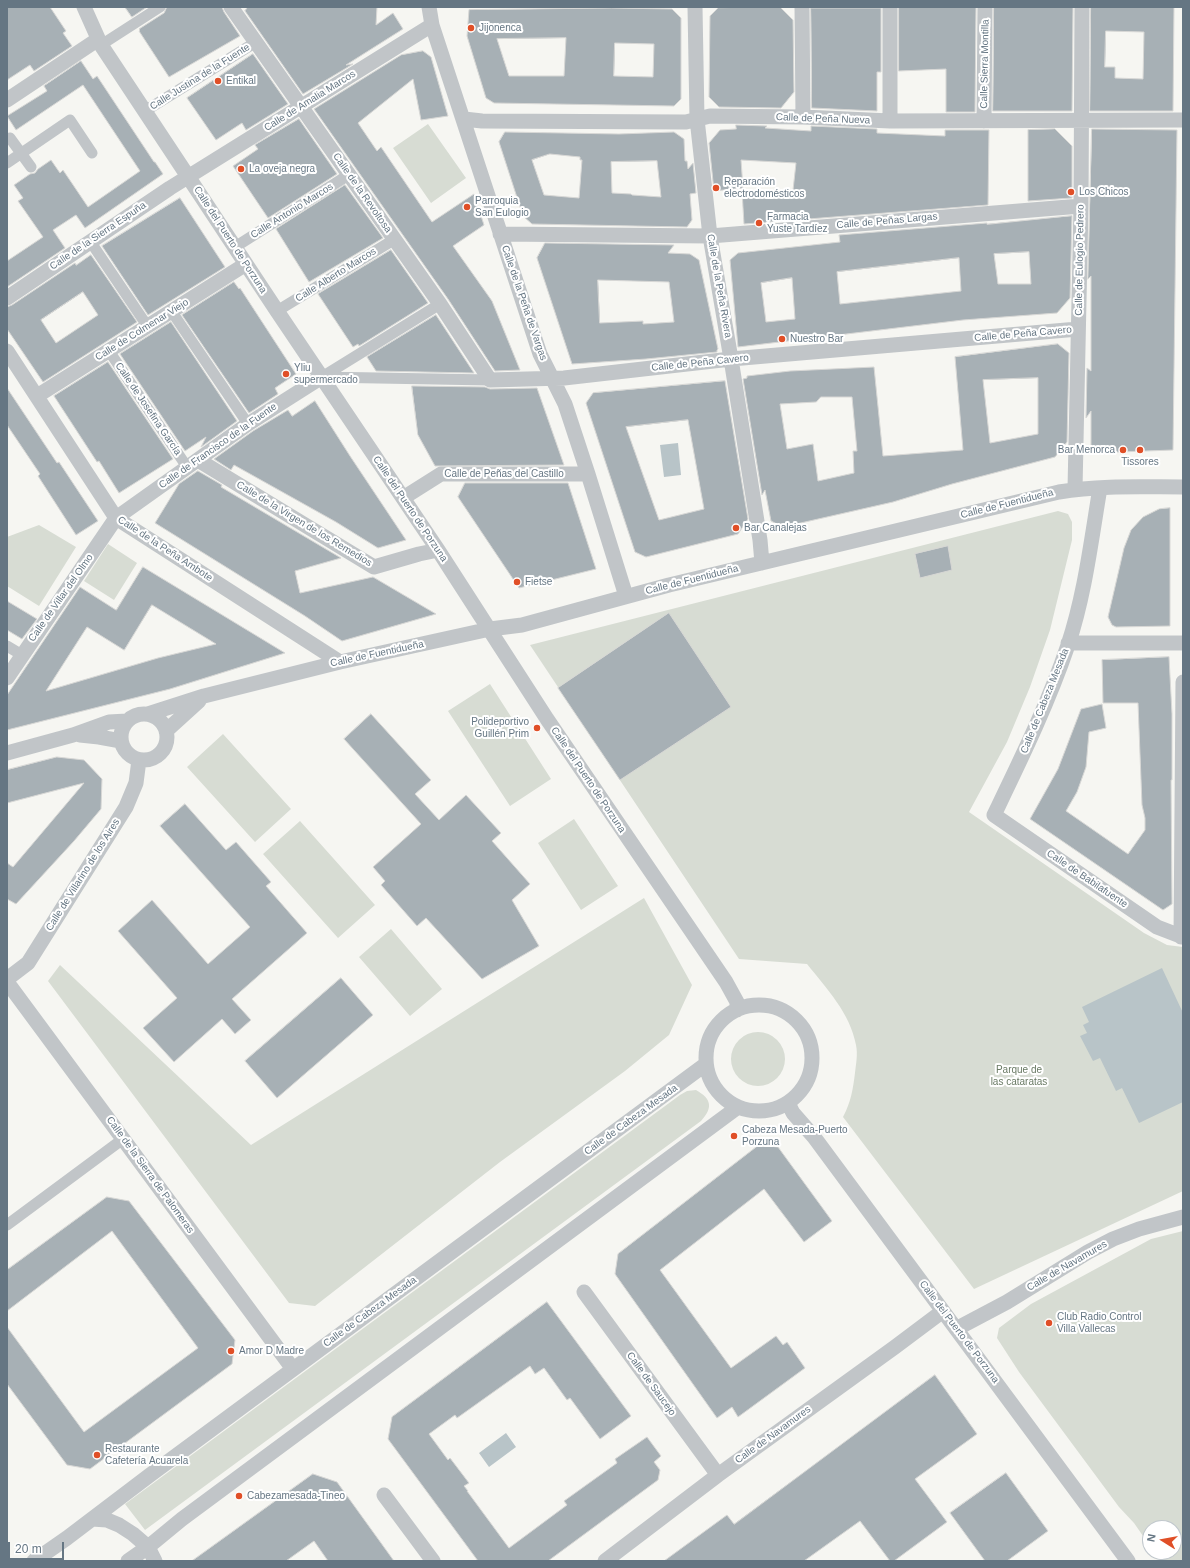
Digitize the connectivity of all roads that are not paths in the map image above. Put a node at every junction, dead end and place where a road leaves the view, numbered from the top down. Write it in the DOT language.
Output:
graph roads {
  1 [pos="84,7"];
  2 [pos="160,7"];
  3 [pos="231,7"];
  4 [pos="429,7"];
  5 [pos="695,7"];
  6 [pos="802,7"];
  7 [pos="890,7"];
  8 [pos="985,7"];
  9 [pos="1082,7"];
  10 [pos="432,25"];
  11 [pos="99,42"];
  12 [pos="256,42"];
  13 [pos="7,100"];
  14 [pos="300,107"];
  15 [pos="145,111"];
  16 [pos="803,117"];
  17 [pos="464,119"];
  18 [pos="697,119"];
  19 [pos="1082,120"];
  20 [pos="1183,120"];
  21 [pos="890,121"];
  22 [pos="984,121"];
  23 [pos="10,138"];
  24 [pos="21,153"];
  25 [pos="92,153"];
  26 [pos="7,163"];
  27 [pos="31,167"];
  28 [pos="350,174"];
  29 [pos="189,176"];
  30 [pos="1081,206"];
  31 [pos="500,234"];
  32 [pos="710,236"];
  33 [pos="395,239"];
  34 [pos="90,241"];
  35 [pos="235,247"];
  36 [pos="246,264"];
  37 [pos="7,298"];
  38 [pos="440,304"];
  39 [pos="277,311"];
  40 [pos="172,312"];
  41 [pos="148,326"];
  42 [pos="1078,329"];
  43 [pos="7,351"];
  44 [pos="109,351"];
  45 [pos="731,359"];
  46 [pos="322,377"];
  47 [pos="553,378"];
  48 [pos="490,380"];
  49 [pos="38,396"];
  50 [pos="248,424"];
  51 [pos="192,463"];
  52 [pos="588,474"];
  53 [pos="1183,487"];
  54 [pos="1100,488"];
  55 [pos="1075,489"];
  56 [pos="403,498"];
  57 [pos="116,518"];
  58 [pos="438,550"];
  59 [pos="762,563"];
  60 [pos="626,596"];
  61 [pos="490,629"];
  62 [pos="1068,643"];
  63 [pos="1183,643"];
  64 [pos="7,646"];
  65 [pos="22,655"];
  66 [pos="340,662"];
  67 [pos="7,678"];
  68 [pos="1183,682"];
  69 [pos="204,696"];
  70 [pos="148,714"];
  71 [pos="127,721"];
  72 [pos="166,731"];
  73 [pos="73,735"];
  74 [pos="121,741"];
  75 [pos="7,753"];
  76 [pos="139,760"];
  77 [pos="1182,787"];
  78 [pos="994,815"];
  79 [pos="1182,937"];
  80 [pos="7,980"];
  81 [pos="738,1010"];
  82 [pos="706,1064"];
  83 [pos="788,1103"];
  84 [pos="738,1107"];
  85 [pos="123,1139"];
  86 [pos="1183,1217"];
  87 [pos="7,1225"];
  88 [pos="584,1292"];
  89 [pos="943,1311"];
  90 [pos="956,1329"];
  91 [pos="293,1369"];
  92 [pos="718,1475"];
  93 [pos="384,1495"];
  94 [pos="92,1519"];
  95 [pos="148,1547"];
  96 [pos="47,1556"];
  97 [pos="34,1561"];
  98 [pos="128,1561"];
  99 [pos="155,1561"];
  100 [pos="433,1561"];
  101 [pos="605,1561"];
  102 [pos="1128,1561"];
  1 -- 11 [label="street, Calle del Puerto de Porzuna"];
  2 -- 11 [label="street"];
  3 -- 12 [label="street, Calle de la Revoltosa"];
  4 -- 10 [label="street, Calle de la Peña de Vargas"];
  5 -- 18 [label="street, Calle de la Peña Rivera"];
  6 -- 16 [label="street"];
  7 -- 21 [label="street"];
  8 -- 22 [label="street, Calle Sierra Montilla"];
  9 -- 19 [label="street, Calle de Eulogio Pedrero"];
  10 -- 14 [label="street, Calle de Amalia Marcos"];
  10 -- 17 [label="street, Calle de la Peña de Vargas"];
  11 -- 13 [label="street"];
  11 -- 15 [label="street, Calle del Puerto de Porzuna"];
  12 -- 14 [label="street, Calle de la Revoltosa"];
  12 -- 15 [label="street, Calle Justina de la Fuente"];
  14 -- 28 [label="street, Calle de la Revoltosa"];
  14 -- 29 [label="street, Calle de Amalia Marcos"];
  15 -- 29 [label="street, Calle del Puerto de Porzuna"];
  16 -- 18 [label="street, Calle de Peña Nueva"];
  16 -- 21 [label="street, Calle de Peña Nueva"];
  17 -- 18 [label="street, Calle de Peña Nueva"];
  17 -- 31 [label="street, Calle de la Peña de Vargas"];
  18 -- 32 [label="street, Calle de la Peña Rivera"];
  19 -- 20 [label="street, Calle de Peña Nueva"];
  19 -- 22 [label="street, Calle de Peña Nueva"];
  19 -- 30 [label="street, Calle de Eulogio Pedrero"];
  21 -- 22 [label="street, Calle de Peña Nueva"];
  23 -- 24 [label="street"];
  24 -- 25 [label="street"];
  24 -- 26 [label="street"];
  24 -- 27 [label="street"];
  28 -- 33 [label="street, Calle de la Revoltosa"];
  28 -- 35 [label="street, Calle Antonio Marcos"];
  29 -- 34 [label="street, Calle de la Sierra Espuña"];
  29 -- 35 [label="street, Calle del Puerto de Porzuna"];
  30 -- 32 [label="street, Calle de Peñas Largas"];
  30 -- 42 [label="street, Calle de Eulogio Pedrero"];
  31 -- 32 [label="street, Calle de Peñas Largas"];
  31 -- 47 [label="street, Calle de la Peña de Vargas"];
  32 -- 45 [label="street, Calle de la Peña Rivera"];
  33 -- 38 [label="street, Calle de la Revoltosa"];
  33 -- 39 [label="street, Calle Alberto Marcos"];
  34 -- 37 [label="street, Calle de la Sierra Espuña"];
  34 -- 41 [label="street"];
  35 -- 36 [label="street, Calle del Puerto de Porzuna"];
  36 -- 39 [label="street, Calle del Puerto de Porzuna"];
  36 -- 40 [label="street, Calle de Colmenar Viejo"];
  38 -- 46 [label="street"];
  38 -- 48 [label="street, Calle de la Revoltosa"];
  39 -- 46 [label="street, Calle del Puerto de Porzuna"];
  40 -- 41 [label="street, Calle de Colmenar Viejo"];
  40 -- 50 [label="street"];
  41 -- 44 [label="street, Calle de Colmenar Viejo"];
  42 -- 45 [label="street, Calle de Peña Cavero"];
  42 -- 55 [label="street, Calle de Eulogio Pedrero"];
  43 -- 49 [label="street, Calle de la Peña Ambote"];
  44 -- 49 [label="street, Calle de Colmenar Viejo"];
  44 -- 51 [label="street, Calle de Josefina García"];
  45 -- 47 [label="street, Calle de Peña Cavero"];
  45 -- 59 [label="street, Calle de la Peña Rivera"];
  46 -- 48 [label="street, Calle de Peña Cavero"];
  46 -- 50 [label="street, Calle de Francisco de la Fuente"];
  46 -- 56 [label="street, Calle del Puerto de Porzuna"];
  47 -- 48 [label="street, Calle de Peña Cavero"];
  47 -- 52 [label="street, Calle de la Peña de Vargas"];
  49 -- 57 [label="street, Calle de la Peña Ambote"];
  50 -- 51 [label="street, Calle de Francisco de la Fuente"];
  51 -- 57 [label="street, Calle de Francisco de la Fuente"];
  51 -- 58 [label="street, Calle de la Virgen de los Remedios"];
  52 -- 56 [label="street, Calle de Peñas del Castillo"];
  52 -- 60 [label="street, Calle de la Peña de Vargas"];
  53 -- 54 [label="street, Calle de Fuentidueña"];
  54 -- 55 [label="street, Calle de Fuentidueña"];
  54 -- 62 [label="street, Calle de Cabeza Mesada"];
  55 -- 59 [label="street, Calle de Fuentidueña"];
  56 -- 58 [label="street, Calle del Puerto de Porzuna"];
  57 -- 65 [label="street, Calle de Villar del Olmo"];
  57 -- 66 [label="street, Calle de la Peña Ambote"];
  58 -- 61 [label="street, Calle del Puerto de Porzuna"];
  59 -- 60 [label="street, Calle de Fuentidueña"];
  60 -- 61 [label="street, Calle de Fuentidueña"];
  61 -- 66 [label="street, Calle de Fuentidueña"];
  61 -- 81 [label="street, Calle del Puerto de Porzuna"];
  62 -- 63 [label="street"];
  62 -- 78 [label="street, Calle de Cabeza Mesada"];
  64 -- 65 [label="street"];
  65 -- 67 [label="street, Calle de Villar del Olmo"];
  66 -- 69 [label="street, Calle de Fuentidueña"];
  68 -- 77 [label="street"];
  69 -- 70 [label="street, Calle de Fuentidueña"];
  69 -- 72 [label="street, Calle de Fuentidueña"];
  70 -- 71 [label="street"];
  70 -- 72 [label="street"];
  71 -- 73 [label="street"];
  71 -- 74 [label="street"];
  72 -- 76 [label="street"];
  73 -- 74 [label="street"];
  73 -- 75 [label="street"];
  74 -- 76 [label="street"];
  76 -- 80 [label="street, Calle de Villarino de los Aires"];
  77 -- 79 [label="street"];
  78 -- 79 [label="street, Calle de Babilafuente"];
  80 -- 85 [label="street, Calle de la Sierra de Palomeras"];
  81 -- 82 [label="street"];
  81 -- 83 [label="street"];
  82 -- 84 [label="street"];
  82 -- 91 [label="street, Calle de Cabeza Mesada"];
  83 -- 84 [label="street"];
  83 -- 89 [label="street, Calle del Puerto de Porzuna"];
  84 -- 95 [label="street"];
  85 -- 87 [label="street"];
  85 -- 91 [label="street, Calle de la Sierra de Palomeras"];
  86 -- 90 [label="street, Calle de Navamures"];
  88 -- 92 [label="street, Calle de Saucejo"];
  89 -- 90 [label="street, Calle del Puerto de Porzuna"];
  89 -- 92 [label="street, Calle de Navamures"];
  90 -- 102 [label="street, Calle del Puerto de Porzuna"];
  91 -- 94 [label="street, Calle de Cabeza Mesada"];
  92 -- 101 [label="street, Calle de Navamures"];
  93 -- 100 [label="street"];
  94 -- 95 [label="street"];
  94 -- 96 [label="street, Calle de Cabeza Mesada"];
  95 -- 98 [label="street"];
  95 -- 99 [label="street"];
  96 -- 97 [label="street, Calle de Cabeza Mesada"];
}
